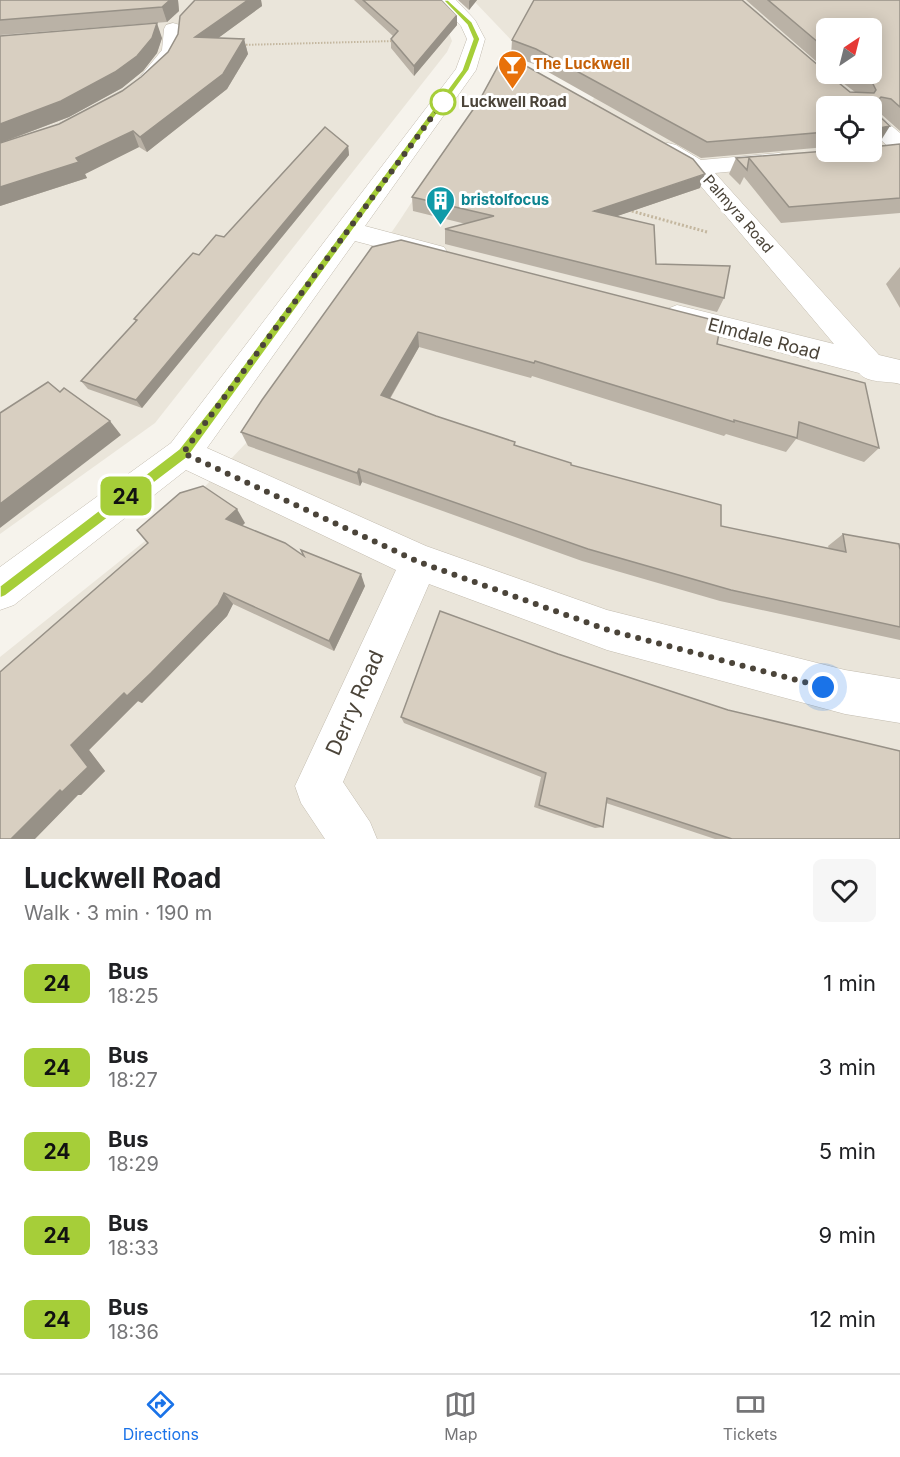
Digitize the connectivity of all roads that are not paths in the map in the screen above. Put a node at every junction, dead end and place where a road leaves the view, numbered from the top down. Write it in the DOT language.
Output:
graph roads {
  1 [pos="446,0"];
  2 [pos="173,30"];
  3 [pos="136,90"];
  4 [pos="882,131"];
  5 [pos="648,139"];
  6 [pos="900,148"];
  7 [pos="882,151"];
  8 [pos="804,158"];
  9 [pos="697,167"];
  10 [pos="350,231"];
  11 [pos="465,261"];
  12 [pos="651,309"];
  13 [pos="871,367"];
  14 [pos="900,372"];
  15 [pos="900,393"];
  16 [pos="183,453"];
  17 [pos="419,562"];
  18 [pos="0,591"];
  19 [pos="900,701"];
  20 [pos="353,839"];
  1 -- 10 [label="street"];
  2 -- 3 [label="street"];
  4 -- 6 [label="street"];
  5 -- 9 [label="street, Palmyra Road"];
  6 -- 7 [label="street"];
  8 -- 9 [label="street"];
  9 -- 13 [label="street, Palmyra Road"];
  10 -- 11 [label="street"];
  10 -- 16 [label="street"];
  12 -- 13 [label="street, Elmdale Road"];
  13 -- 14 [label="street, Elmdale Road"];
  13 -- 15 [label="street, Palmyra Road"];
  16 -- 17 [label="street"];
  16 -- 18 [label="street"];
  17 -- 19 [label="street"];
  17 -- 20 [label="street, Derry Road"];
}
